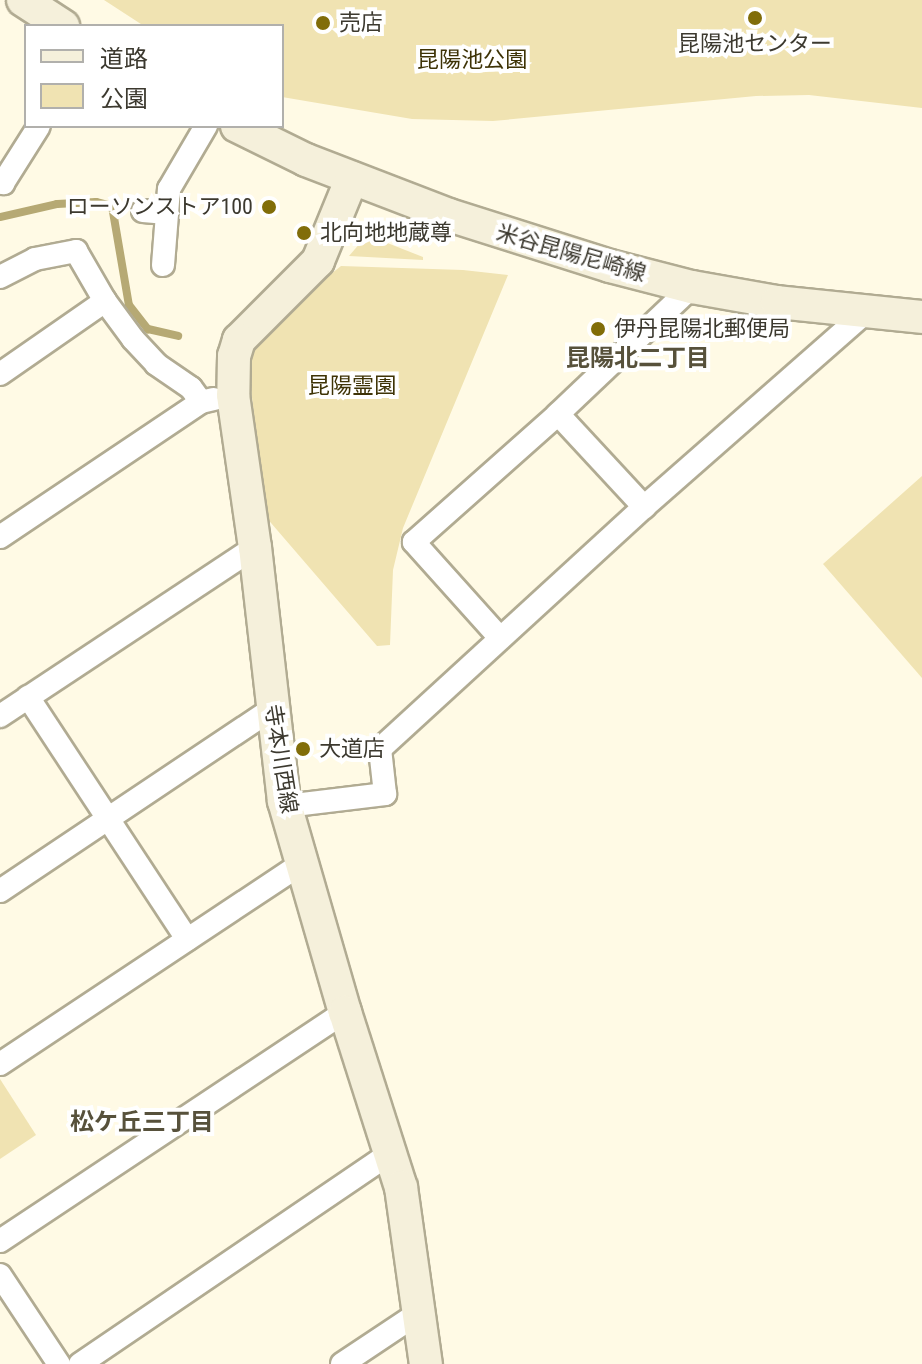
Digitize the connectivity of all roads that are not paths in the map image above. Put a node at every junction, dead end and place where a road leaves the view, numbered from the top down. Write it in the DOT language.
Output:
graph roads {
  1 [pos="23,0"];
  2 [pos="60,24"];
  3 [pos="38,128"];
  4 [pos="205,128"];
  5 [pos="241,128"];
  6 [pos="352,178"];
  7 [pos="0,181"];
  8 [pos="143,211"];
  9 [pos="167,213"];
  10 [pos="163,265"];
  11 [pos="0,277"];
  12 [pos="692,287"];
  13 [pos="105,301"];
  14 [pos="865,313"];
  15 [pos="922,317"];
  16 [pos="0,374"];
  17 [pos="233,395"];
  18 [pos="201,402"];
  19 [pos="558,414"];
  20 [pos="644,507"];
  21 [pos="0,537"];
  22 [pos="255,547"];
  23 [pos="500,638"];
  24 [pos="28,697"];
  25 [pos="272,709"];
  26 [pos="0,716"];
  27 [pos="286,806"];
  28 [pos="108,819"];
  29 [pos="301,864"];
  30 [pos="0,891"];
  31 [pos="187,939"];
  32 [pos="345,1012"];
  33 [pos="0,1064"];
  34 [pos="392,1152"];
  35 [pos="0,1241"];
  36 [pos="0,1275"];
  37 [pos="420,1312"];
  38 [pos="59,1364"];
  39 [pos="80,1364"];
  40 [pos="342,1364"];
  41 [pos="426,1364"];
  1 -- 2 [label="main road"];
  3 -- 7 [label="street"];
  4 -- 9 [label="street"];
  5 -- 6 [label="main road, 米谷昆陽尼崎線"];
  6 -- 12 [label="main road, 米谷昆陽尼崎線"];
  6 -- 17 [label="main road, 寺本川西線"];
  8 -- 9 [label="street"];
  9 -- 10 [label="street"];
  11 -- 13 [label="street"];
  12 -- 14 [label="main road, 米谷昆陽尼崎線"];
  12 -- 19 [label="street"];
  13 -- 16 [label="street"];
  13 -- 18 [label="street"];
  14 -- 15 [label="main road, 米谷昆陽尼崎線"];
  14 -- 20 [label="street"];
  17 -- 18 [label="street"];
  17 -- 22 [label="main road, 寺本川西線"];
  18 -- 21 [label="street"];
  19 -- 20 [label="street"];
  19 -- 23 [label="street"];
  20 -- 23 [label="street"];
  22 -- 24 [label="street"];
  22 -- 25 [label="main road, 寺本川西線"];
  23 -- 27 [label="street"];
  24 -- 26 [label="street"];
  24 -- 28 [label="street"];
  25 -- 27 [label="main road, 寺本川西線"];
  25 -- 28 [label="street"];
  27 -- 29 [label="main road, 寺本川西線"];
  28 -- 30 [label="street"];
  28 -- 31 [label="street"];
  29 -- 31 [label="street"];
  29 -- 32 [label="main road, 寺本川西線"];
  31 -- 33 [label="street"];
  32 -- 34 [label="main road, 寺本川西線"];
  32 -- 35 [label="street"];
  34 -- 37 [label="main road, 寺本川西線"];
  34 -- 39 [label="street"];
  36 -- 38 [label="street"];
  37 -- 40 [label="street"];
  37 -- 41 [label="main road, 寺本川西線"];
}
